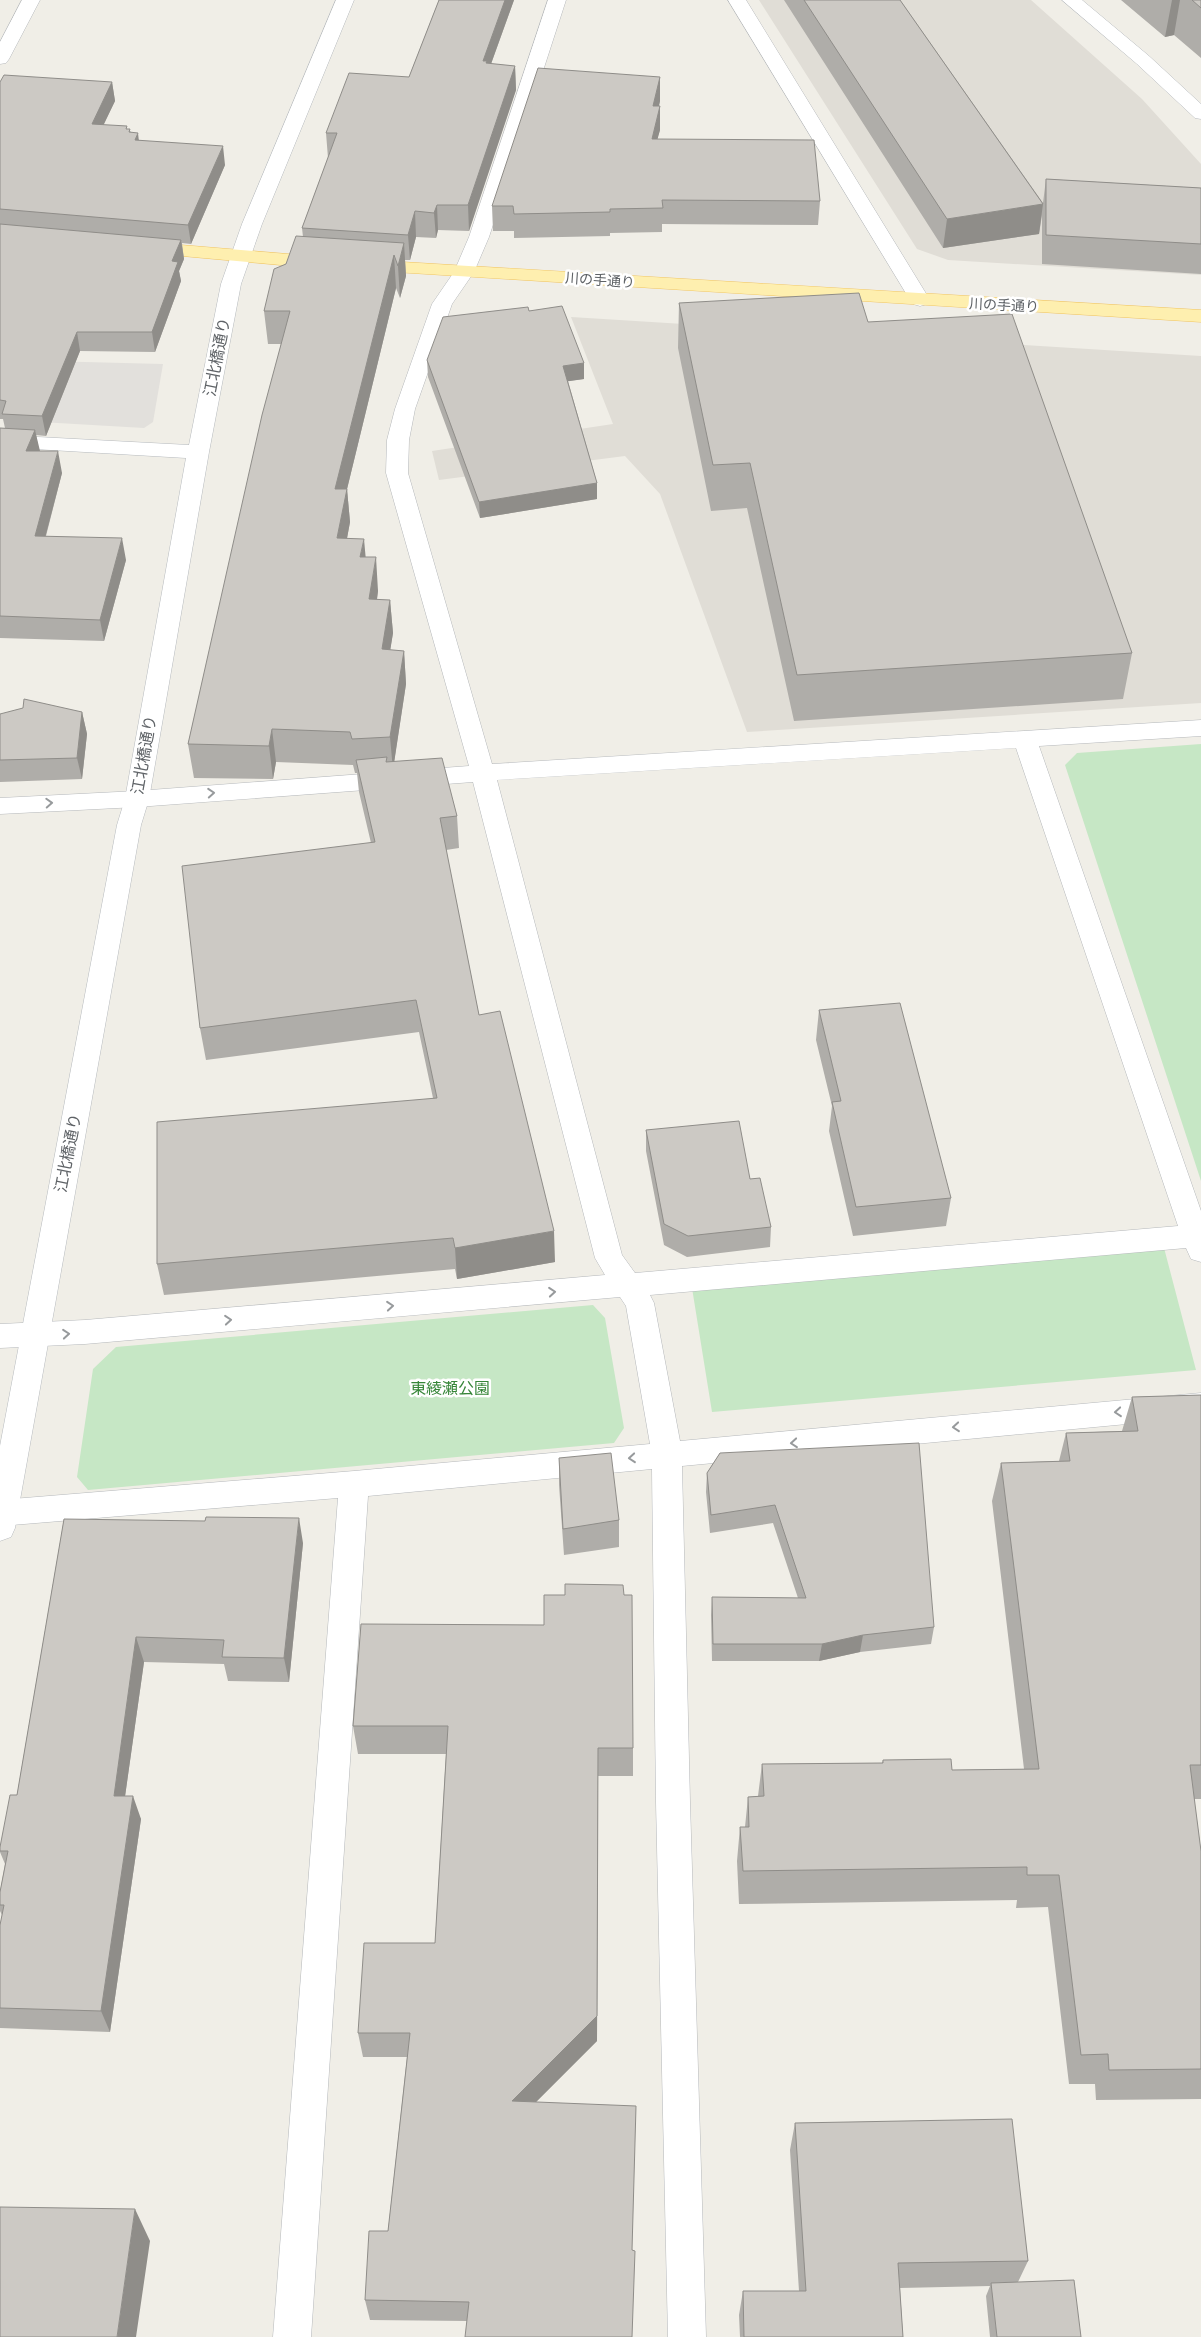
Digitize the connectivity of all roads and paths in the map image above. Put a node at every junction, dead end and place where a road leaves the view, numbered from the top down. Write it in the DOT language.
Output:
graph roads {
  1 [pos="31,0"];
  2 [pos="345,0"];
  3 [pos="557,0"];
  4 [pos="737,0"];
  5 [pos="1071,0"];
  6 [pos="0,59"];
  7 [pos="1201,114"];
  8 [pos="126,246"];
  9 [pos="238,257"];
  10 [pos="464,272"];
  11 [pos="920,300"];
  12 [pos="1201,316"];
  13 [pos="0,441"];
  14 [pos="198,452"];
  15 [pos="1201,728"];
  16 [pos="1025,740"];
  17 [pos="482,773"];
  18 [pos="137,799"];
  19 [pos="0,806"];
  20 [pos="1198,1243"];
  21 [pos="627,1285"];
  22 [pos="0,1336"];
  23 [pos="34,1336"];
  24 [pos="1201,1404"];
  25 [pos="668,1454"];
  26 [pos="354,1484"];
  27 [pos="1,1518"];
  28 [pos="292,2337"];
  29 [pos="687,2337"];
  1 -- 6 [label="street"];
  2 -- 9 [label="street, 江北橋通り"];
  3 -- 10 [label="street"];
  4 -- 11 [label="street"];
  5 -- 7 [label="street"];
  8 -- 9 [label="main road, 川の手通り"];
  9 -- 10 [label="main road, 川の手通り"];
  9 -- 14 [label="street, 江北橋通り"];
  10 -- 11 [label="main road, 川の手通り"];
  10 -- 17 [label="street"];
  11 -- 12 [label="main road, 川の手通り"];
  13 -- 14 [label="street"];
  14 -- 18 [label="street, 江北橋通り"];
  15 -- 16 [label="street"];
  16 -- 17 [label="street"];
  16 -- 20 [label="street"];
  18 -- 17 [label="street, one-way"];
  17 -- 21 [label="street"];
  19 -- 18 [label="street, one-way"];
  18 -- 23 [label="street, 江北橋通り"];
  20 -- 21 [label="street"];
  23 -- 21 [label="street, one-way"];
  21 -- 25 [label="street"];
  22 -- 23 [label="street"];
  23 -- 27 [label="street, 江北橋通り"];
  24 -- 25 [label="street, one-way"];
  25 -- 26 [label="street, one-way"];
  25 -- 29 [label="street"];
  26 -- 27 [label="street"];
  26 -- 28 [label="street"];
}
